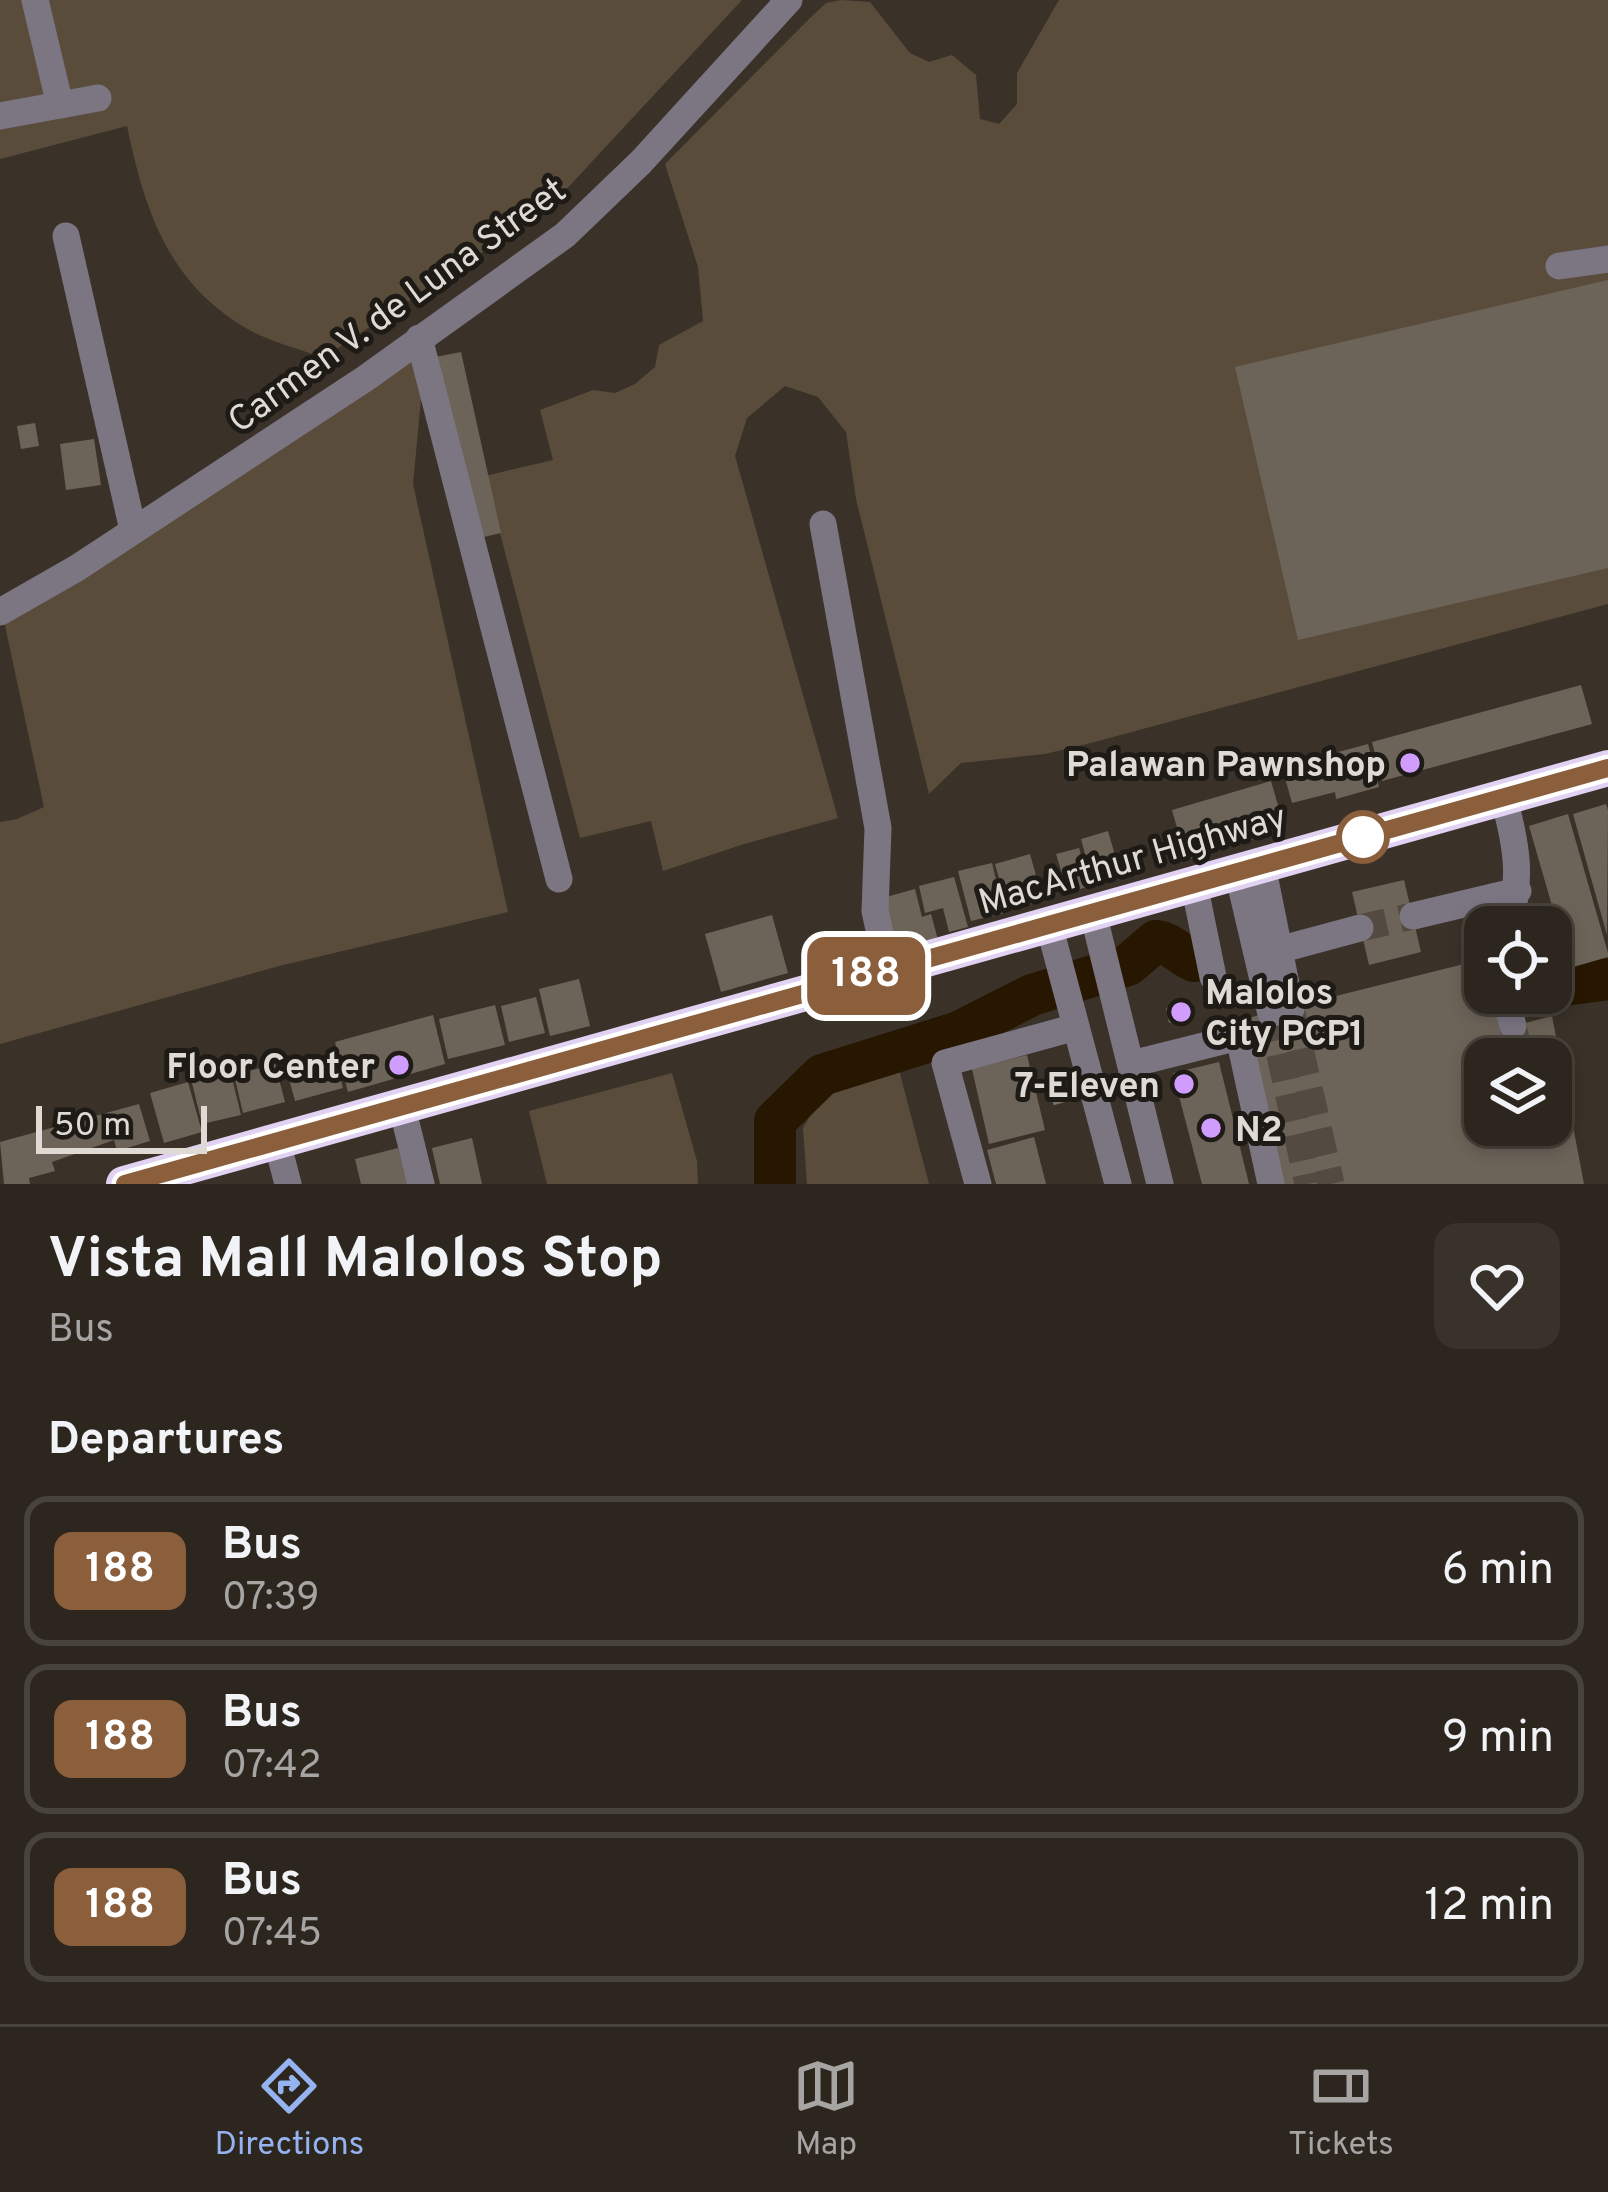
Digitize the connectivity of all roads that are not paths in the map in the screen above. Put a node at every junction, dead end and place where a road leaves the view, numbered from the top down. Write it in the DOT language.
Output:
graph roads {
  1 [pos="35,0"];
  2 [pos="789,0"];
  3 [pos="98,98"];
  4 [pos="60,105"];
  5 [pos="0,116"];
  6 [pos="66,236"];
  7 [pos="1608,260"];
  8 [pos="1559,266"];
  9 [pos="419,338"];
  10 [pos="824,524"];
  11 [pos="133,530"];
  12 [pos="0,612"];
  13 [pos="1608,768"];
  14 [pos="1504,798"];
  15 [pos="1250,869"];
  16 [pos="559,879"];
  17 [pos="1194,884"];
  18 [pos="1519,891"];
  19 [pos="1515,906"];
  20 [pos="1413,916"];
  21 [pos="1049,925"];
  22 [pos="1360,928"];
  23 [pos="1098,930"];
  24 [pos="1269,953"];
  25 [pos="888,970"];
  26 [pos="1213,977"];
  27 [pos="1281,1011"];
  28 [pos="1510,1014"];
  29 [pos="1074,1018"];
  30 [pos="1513,1026"];
  31 [pos="1131,1064"];
  32 [pos="402,1107"];
  33 [pos="277,1142"];
  34 [pos="147,1180"];
  35 [pos="288,1184"];
  36 [pos="421,1184"];
  37 [pos="978,1184"];
  38 [pos="1118,1184"];
  39 [pos="1160,1184"];
  40 [pos="1270,1184"];
  1 -- 4 [label="street"];
  2 -- 9 [label="street, Carmen V. de Luna Street"];
  3 -- 4 [label="street"];
  4 -- 5 [label="street"];
  6 -- 11 [label="street"];
  7 -- 8 [label="street"];
  9 -- 11 [label="street, Carmen V. de Luna Street"];
  9 -- 16 [label="street"];
  10 -- 25 [label="street"];
  11 -- 12 [label="street, Carmen V. de Luna Street"];
  13 -- 14 [label="highway, MacArthur Highway"];
  14 -- 15 [label="highway, MacArthur Highway"];
  14 -- 18 [label="street"];
  15 -- 17 [label="highway, MacArthur Highway"];
  15 -- 24 [label="street"];
  17 -- 23 [label="highway, MacArthur Highway"];
  17 -- 26 [label="street"];
  18 -- 19 [label="street"];
  18 -- 20 [label="street"];
  21 -- 23 [label="highway, MacArthur Highway"];
  21 -- 25 [label="highway, MacArthur Highway"];
  21 -- 29 [label="street"];
  22 -- 24 [label="street"];
  23 -- 31 [label="street"];
  24 -- 27 [label="street"];
  25 -- 32 [label="highway, MacArthur Highway"];
  28 -- 30 [label="street"];
  29 -- 37 [label="street"];
  29 -- 38 [label="street"];
  31 -- 39 [label="street"];
  31 -- 40 [label="street"];
  32 -- 33 [label="highway, MacArthur Highway"];
  32 -- 36 [label="street"];
  33 -- 34 [label="highway, MacArthur Highway"];
  33 -- 35 [label="street"];
}
